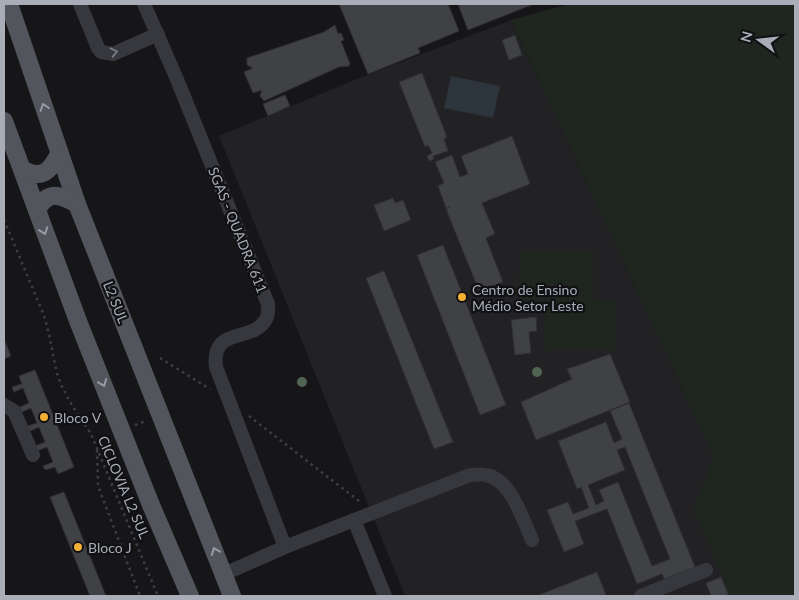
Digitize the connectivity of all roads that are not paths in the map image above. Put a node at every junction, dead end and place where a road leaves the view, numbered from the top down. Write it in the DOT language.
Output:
graph roads {
  1 [pos="9,4"];
  2 [pos="80,4"];
  3 [pos="144,4"];
  4 [pos="158,34"];
  5 [pos="4,121"];
  6 [pos="59,154"];
  7 [pos="22,169"];
  8 [pos="77,204"];
  9 [pos="36,210"];
  10 [pos="4,405"];
  11 [pos="33,455"];
  12 [pos="360,518"];
  13 [pos="532,540"];
  14 [pos="285,547"];
  15 [pos="706,570"];
  16 [pos="224,574"];
  17 [pos="190,596"];
  18 [pos="232,596"];
  19 [pos="385,596"];
  20 [pos="641,596"];
  6 -- 1 [label="main road, L2 SUL, one-way"];
  2 -- 4 [label="street, one-way"];
  3 -- 4 [label="street, SGAS - QUADRA 611"];
  4 -- 14 [label="street, SGAS - QUADRA 611"];
  5 -- 7 [label="main road"];
  6 -- 7 [label="main road"];
  6 -- 8 [label="main road, L2 SUL"];
  7 -- 9 [label="main road"];
  8 -- 9 [label="main road"];
  16 -- 8 [label="main road, L2 SUL, one-way"];
  9 -- 17 [label="main road, one-way"];
  10 -- 11 [label="street"];
  12 -- 13 [label="street"];
  12 -- 14 [label="street"];
  12 -- 19 [label="street"];
  14 -- 16 [label="street"];
  15 -- 20 [label="street"];
  16 -- 18 [label="main road, L2 SUL"];
}
